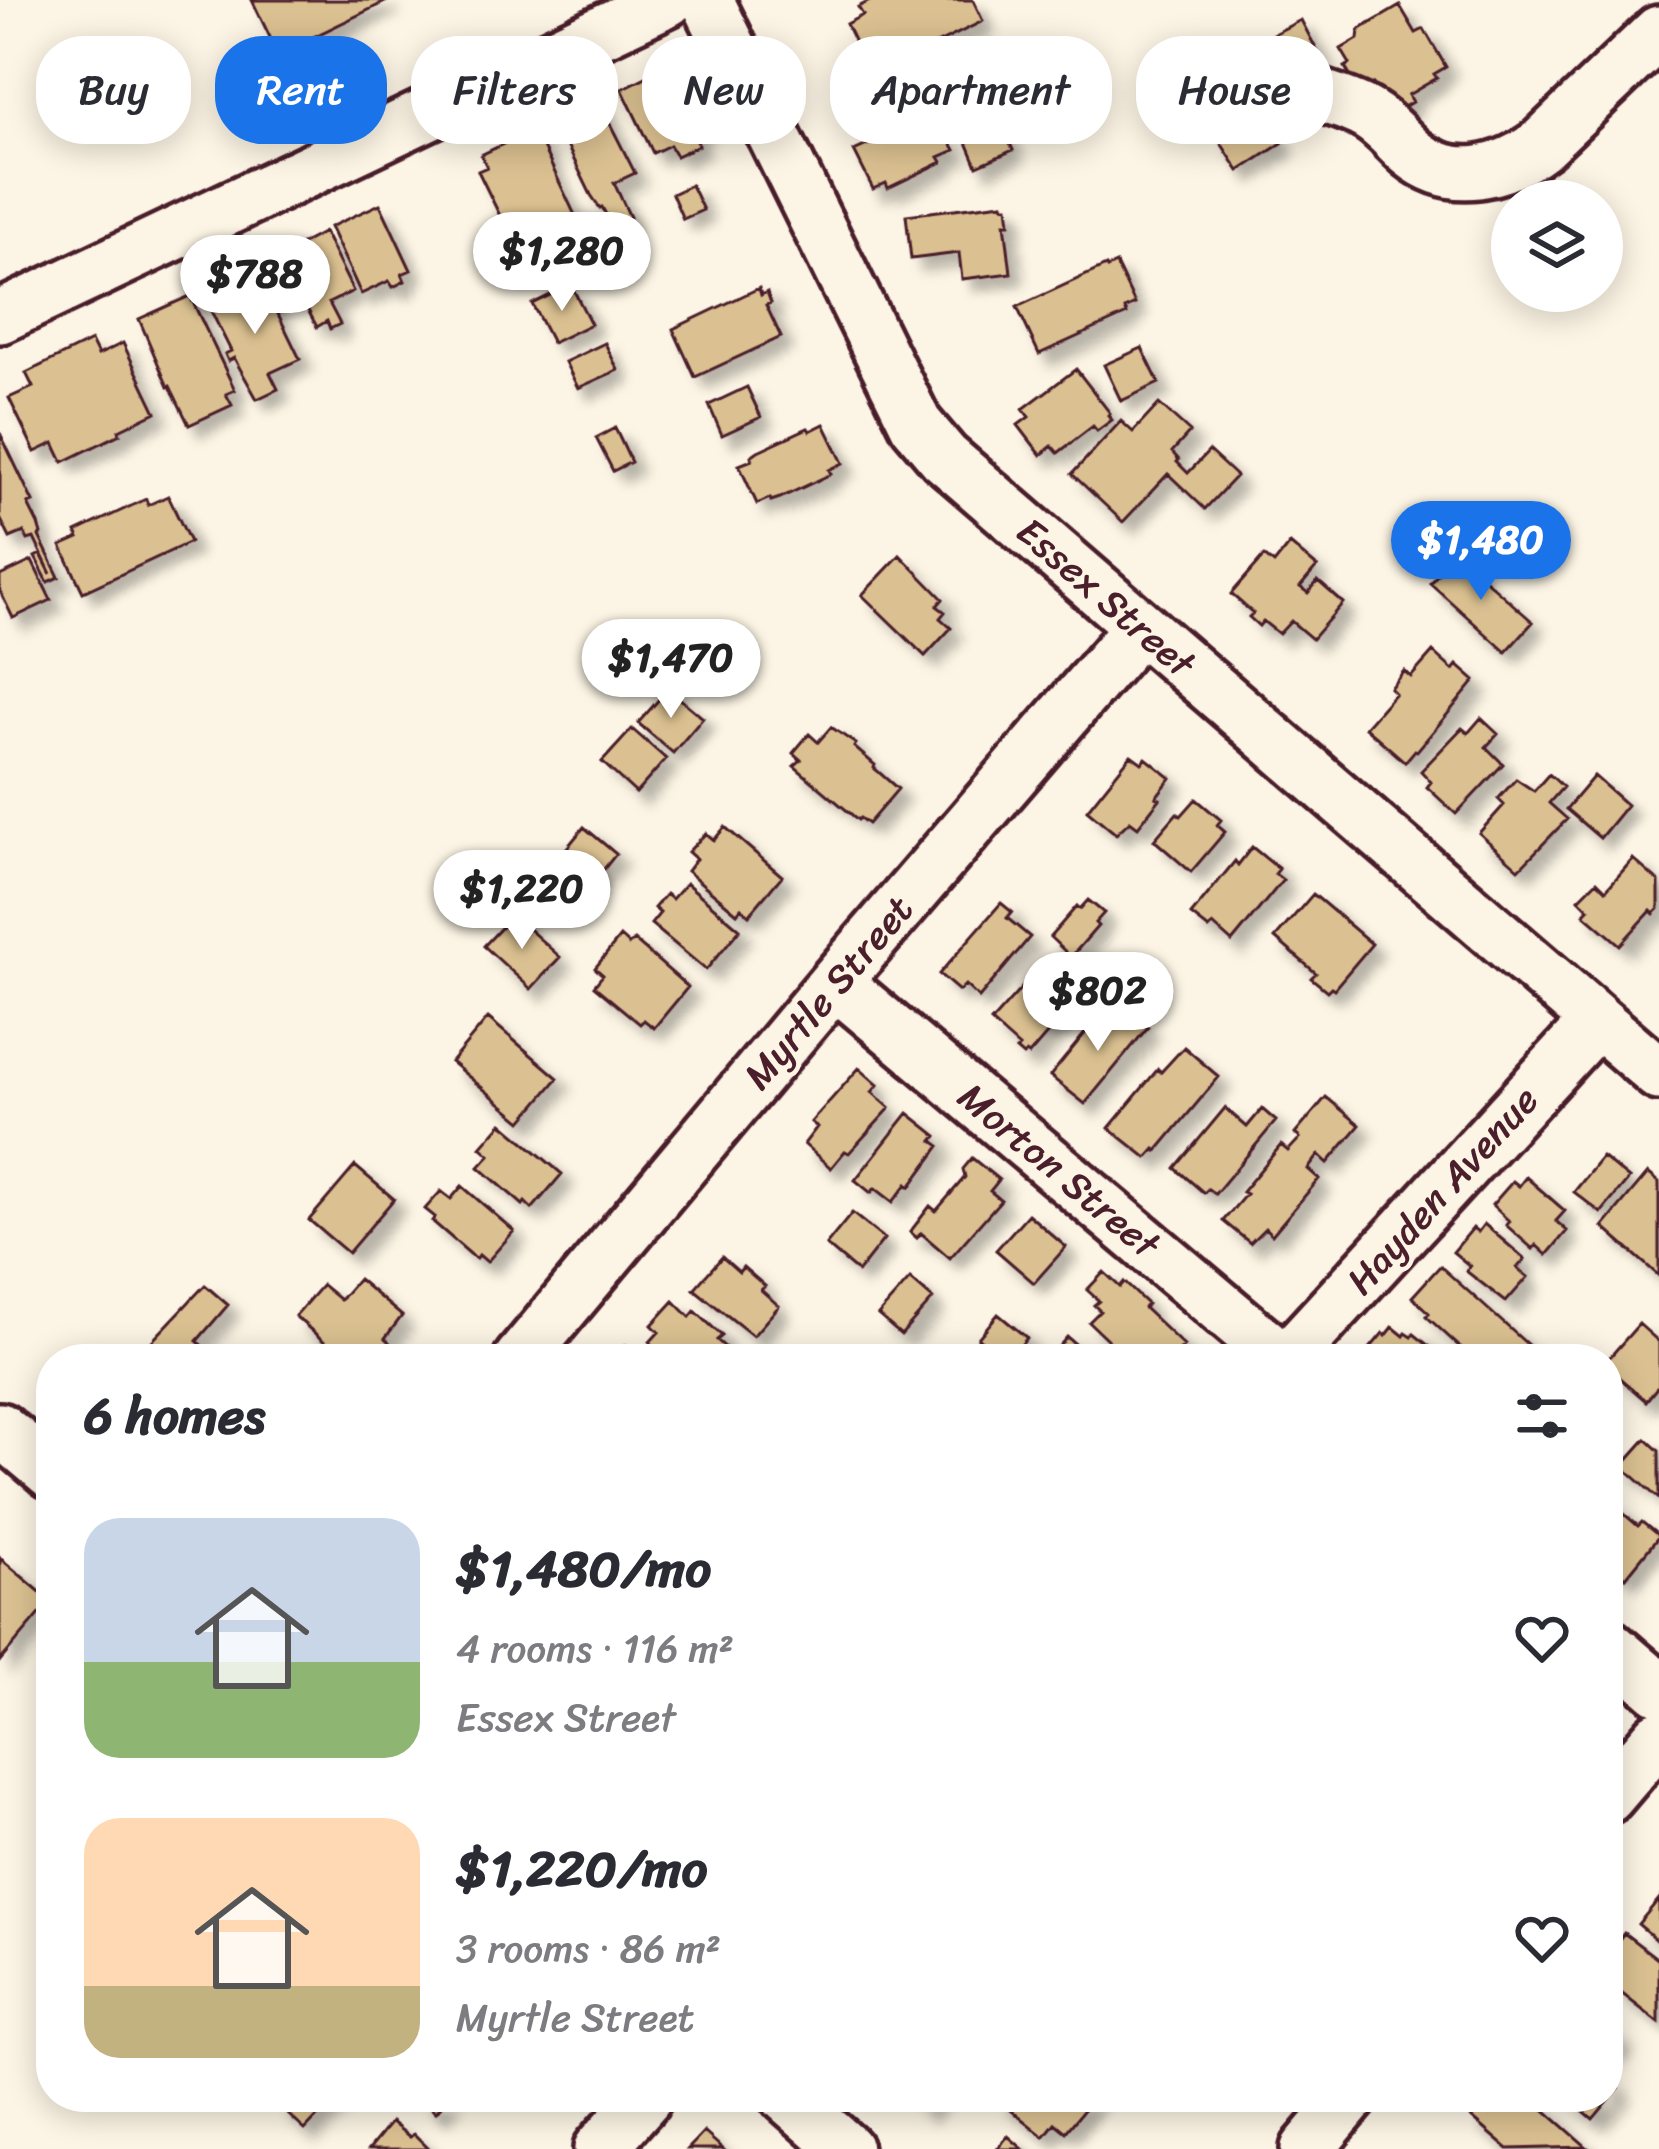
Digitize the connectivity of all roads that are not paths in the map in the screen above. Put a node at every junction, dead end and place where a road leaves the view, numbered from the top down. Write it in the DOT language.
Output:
graph roads {
  1 [pos="668,0"];
  2 [pos="707,0"];
  3 [pos="1659,32"];
  4 [pos="1333,101"];
  5 [pos="0,317"];
  6 [pos="1140,627"];
  7 [pos="836,982"];
  8 [pos="1597,1021"];
  9 [pos="1659,1074"];
  10 [pos="533,1344"];
  11 [pos="1267,1344"];
  12 [pos="1299,1344"];
  13 [pos="0,1430"];
  14 [pos="36,1460"];
  15 [pos="1623,1658"];
  16 [pos="1659,1690"];
  17 [pos="1659,1737"];
  18 [pos="1623,1779"];
  19 [pos="633,2112"];
  20 [pos="804,2112"];
  21 [pos="1338,2112"];
  22 [pos="600,2149"];
  23 [pos="846,2149"];
  24 [pos="1306,2149"];
  1 -- 5 [label="street"];
  2 -- 6 [label="street, Essex Street"];
  3 -- 4 [label="street"];
  6 -- 7 [label="street, Myrtle Street"];
  6 -- 8 [label="street, Essex Street"];
  7 -- 10 [label="street, Myrtle Street"];
  7 -- 11 [label="street, Morton Street"];
  8 -- 9 [label="street, Essex Street"];
  8 -- 12 [label="street, Hayden Avenue"];
  13 -- 14 [label="street"];
  15 -- 16 [label="street"];
  17 -- 18 [label="street"];
  19 -- 22 [label="street"];
  20 -- 23 [label="street"];
  21 -- 24 [label="street"];
}
